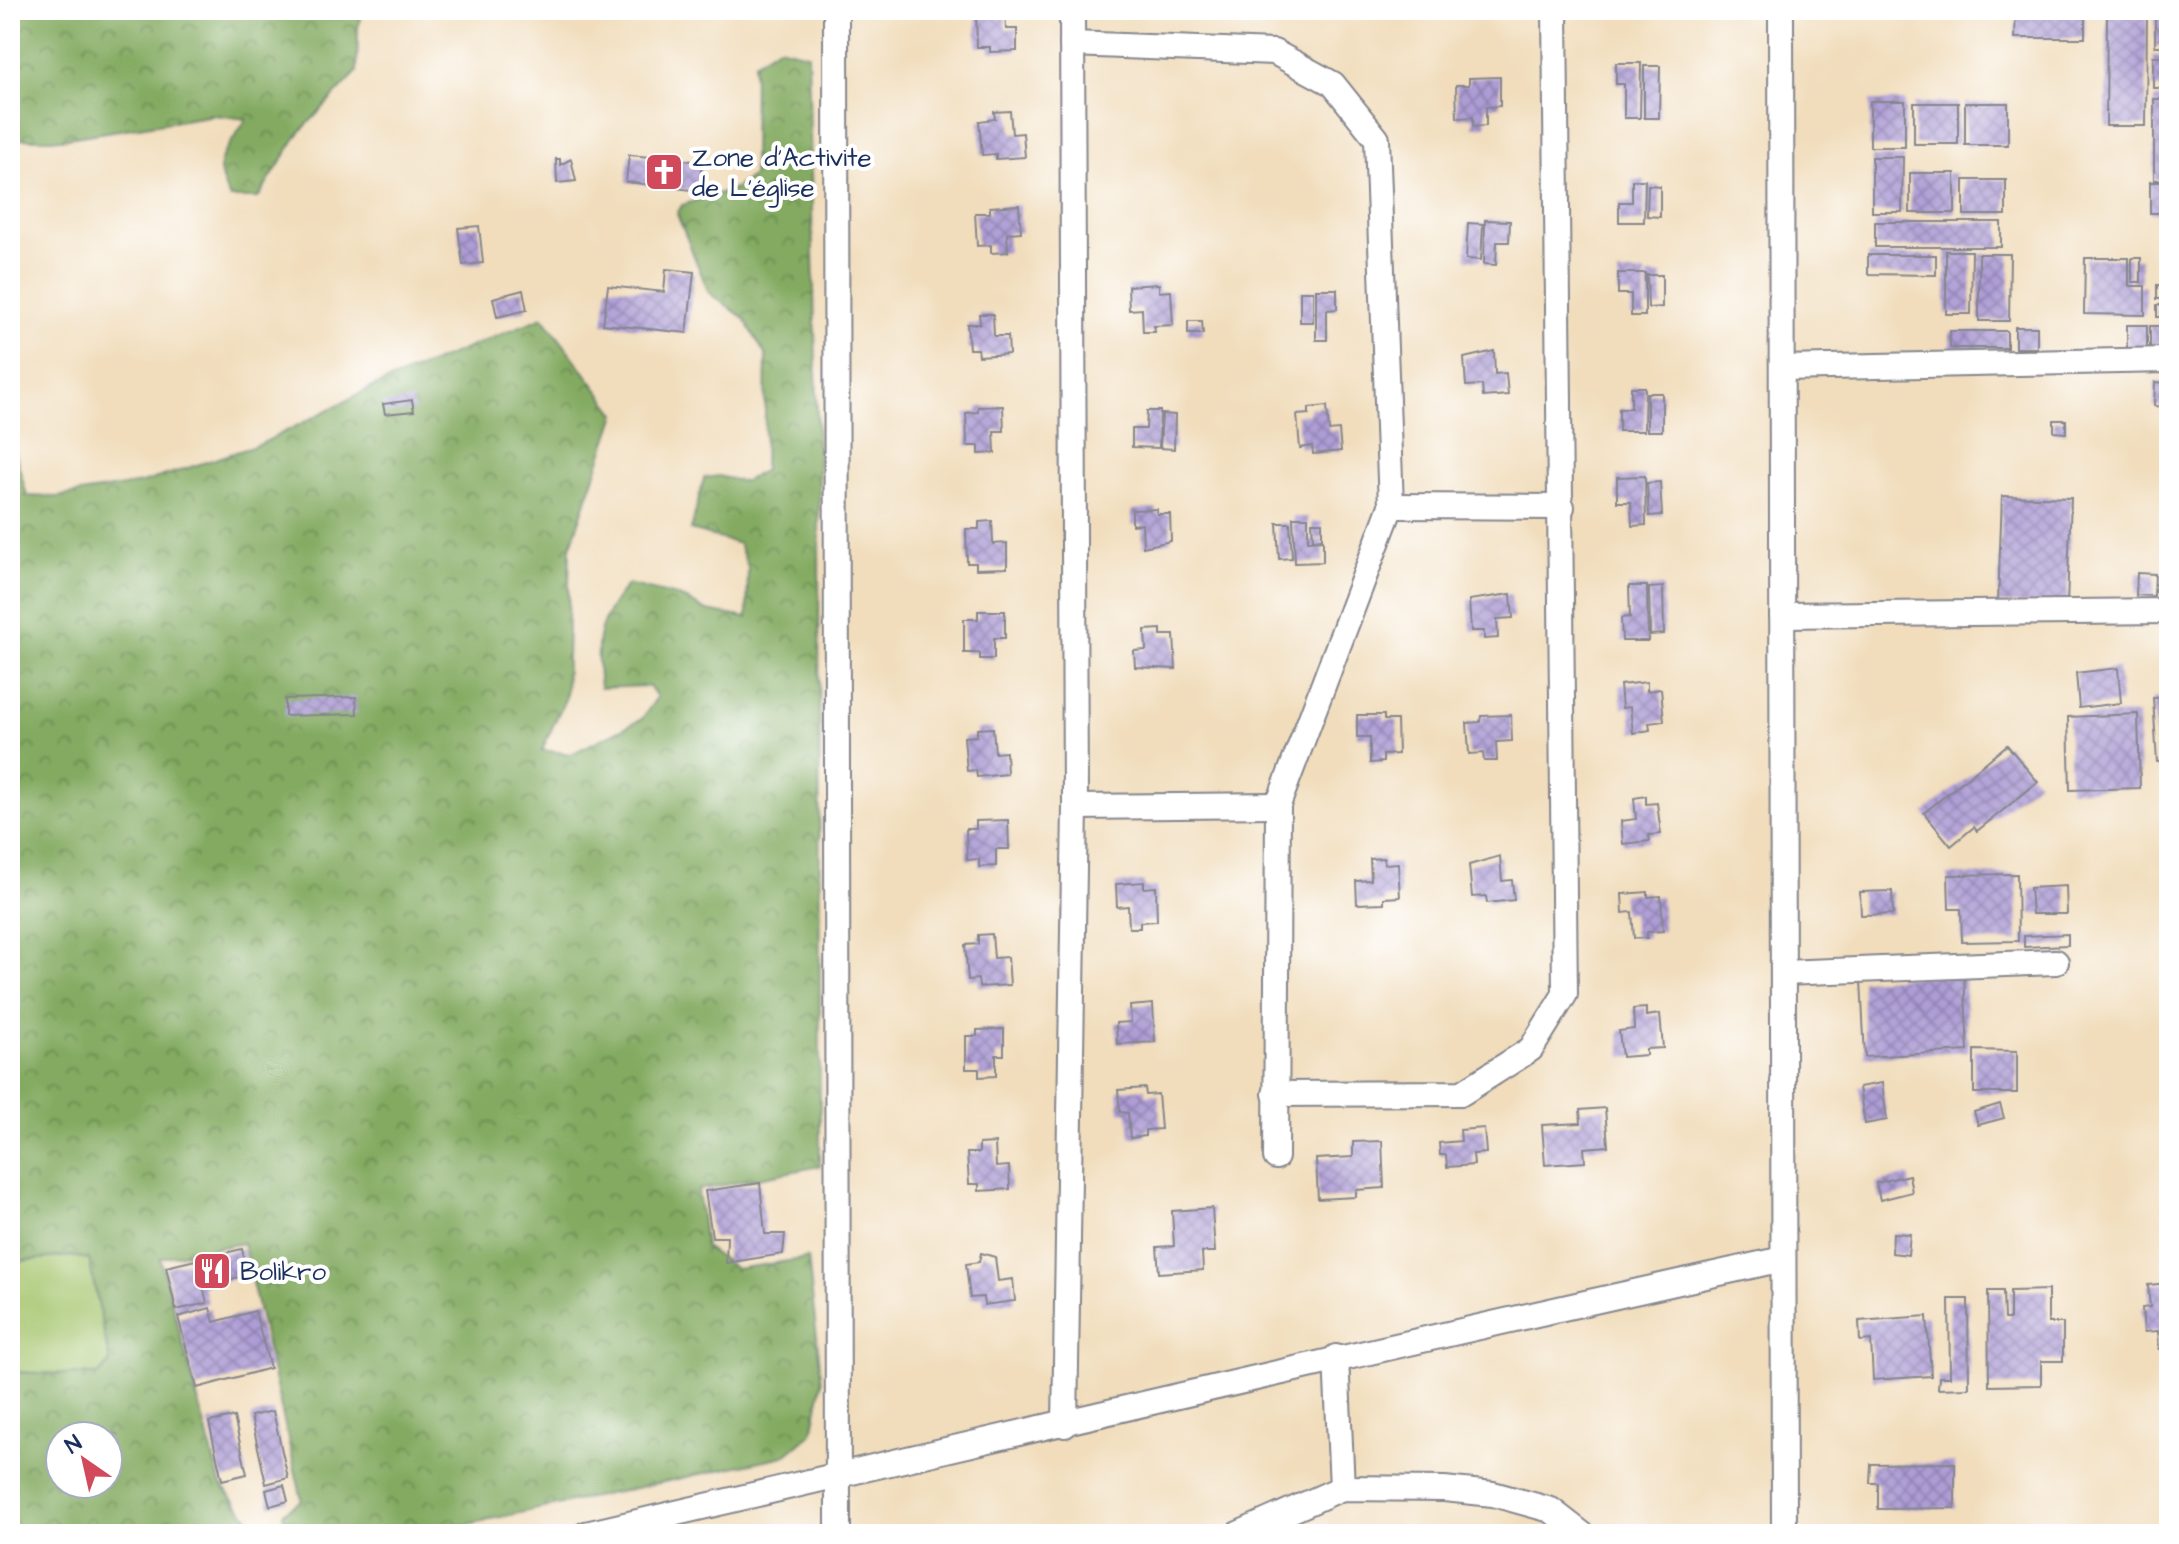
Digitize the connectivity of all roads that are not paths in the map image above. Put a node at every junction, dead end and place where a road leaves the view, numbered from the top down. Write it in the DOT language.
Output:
graph roads {
  1 [pos="836,10"];
  2 [pos="1072,10"];
  3 [pos="1555,10"];
  4 [pos="1781,10"];
  5 [pos="1072,44"];
  6 [pos="2169,360"];
  7 [pos="1782,368"];
  8 [pos="1391,506"];
  9 [pos="1562,507"];
  10 [pos="2169,611"];
  11 [pos="1782,615"];
  12 [pos="1278,805"];
  13 [pos="1075,807"];
  14 [pos="2056,962"];
  15 [pos="1783,973"];
  16 [pos="1275,1094"];
  17 [pos="1276,1157"];
  18 [pos="1783,1259"];
  19 [pos="1336,1357"];
  20 [pos="1065,1425"];
  21 [pos="837,1475"];
  22 [pos="1342,1488"];
  23 [pos="586,1534"];
  24 [pos="838,1534"];
  25 [pos="1238,1534"];
  26 [pos="1582,1534"];
  27 [pos="1784,1534"];
  1 -- 21 [label="street"];
  2 -- 5 [label="street"];
  3 -- 9 [label="street"];
  4 -- 7 [label="street"];
  5 -- 8 [label="street"];
  5 -- 13 [label="street"];
  6 -- 7 [label="street"];
  7 -- 11 [label="street"];
  8 -- 9 [label="street"];
  8 -- 12 [label="street"];
  9 -- 16 [label="street"];
  10 -- 11 [label="street"];
  11 -- 15 [label="street"];
  12 -- 13 [label="street"];
  12 -- 16 [label="street"];
  13 -- 20 [label="street"];
  14 -- 15 [label="street"];
  15 -- 18 [label="street"];
  16 -- 17 [label="street"];
  18 -- 19 [label="street"];
  18 -- 27 [label="street"];
  19 -- 20 [label="street"];
  19 -- 22 [label="street"];
  20 -- 21 [label="street"];
  21 -- 23 [label="street"];
  21 -- 24 [label="street"];
  22 -- 25 [label="street"];
  22 -- 26 [label="street"];
}
